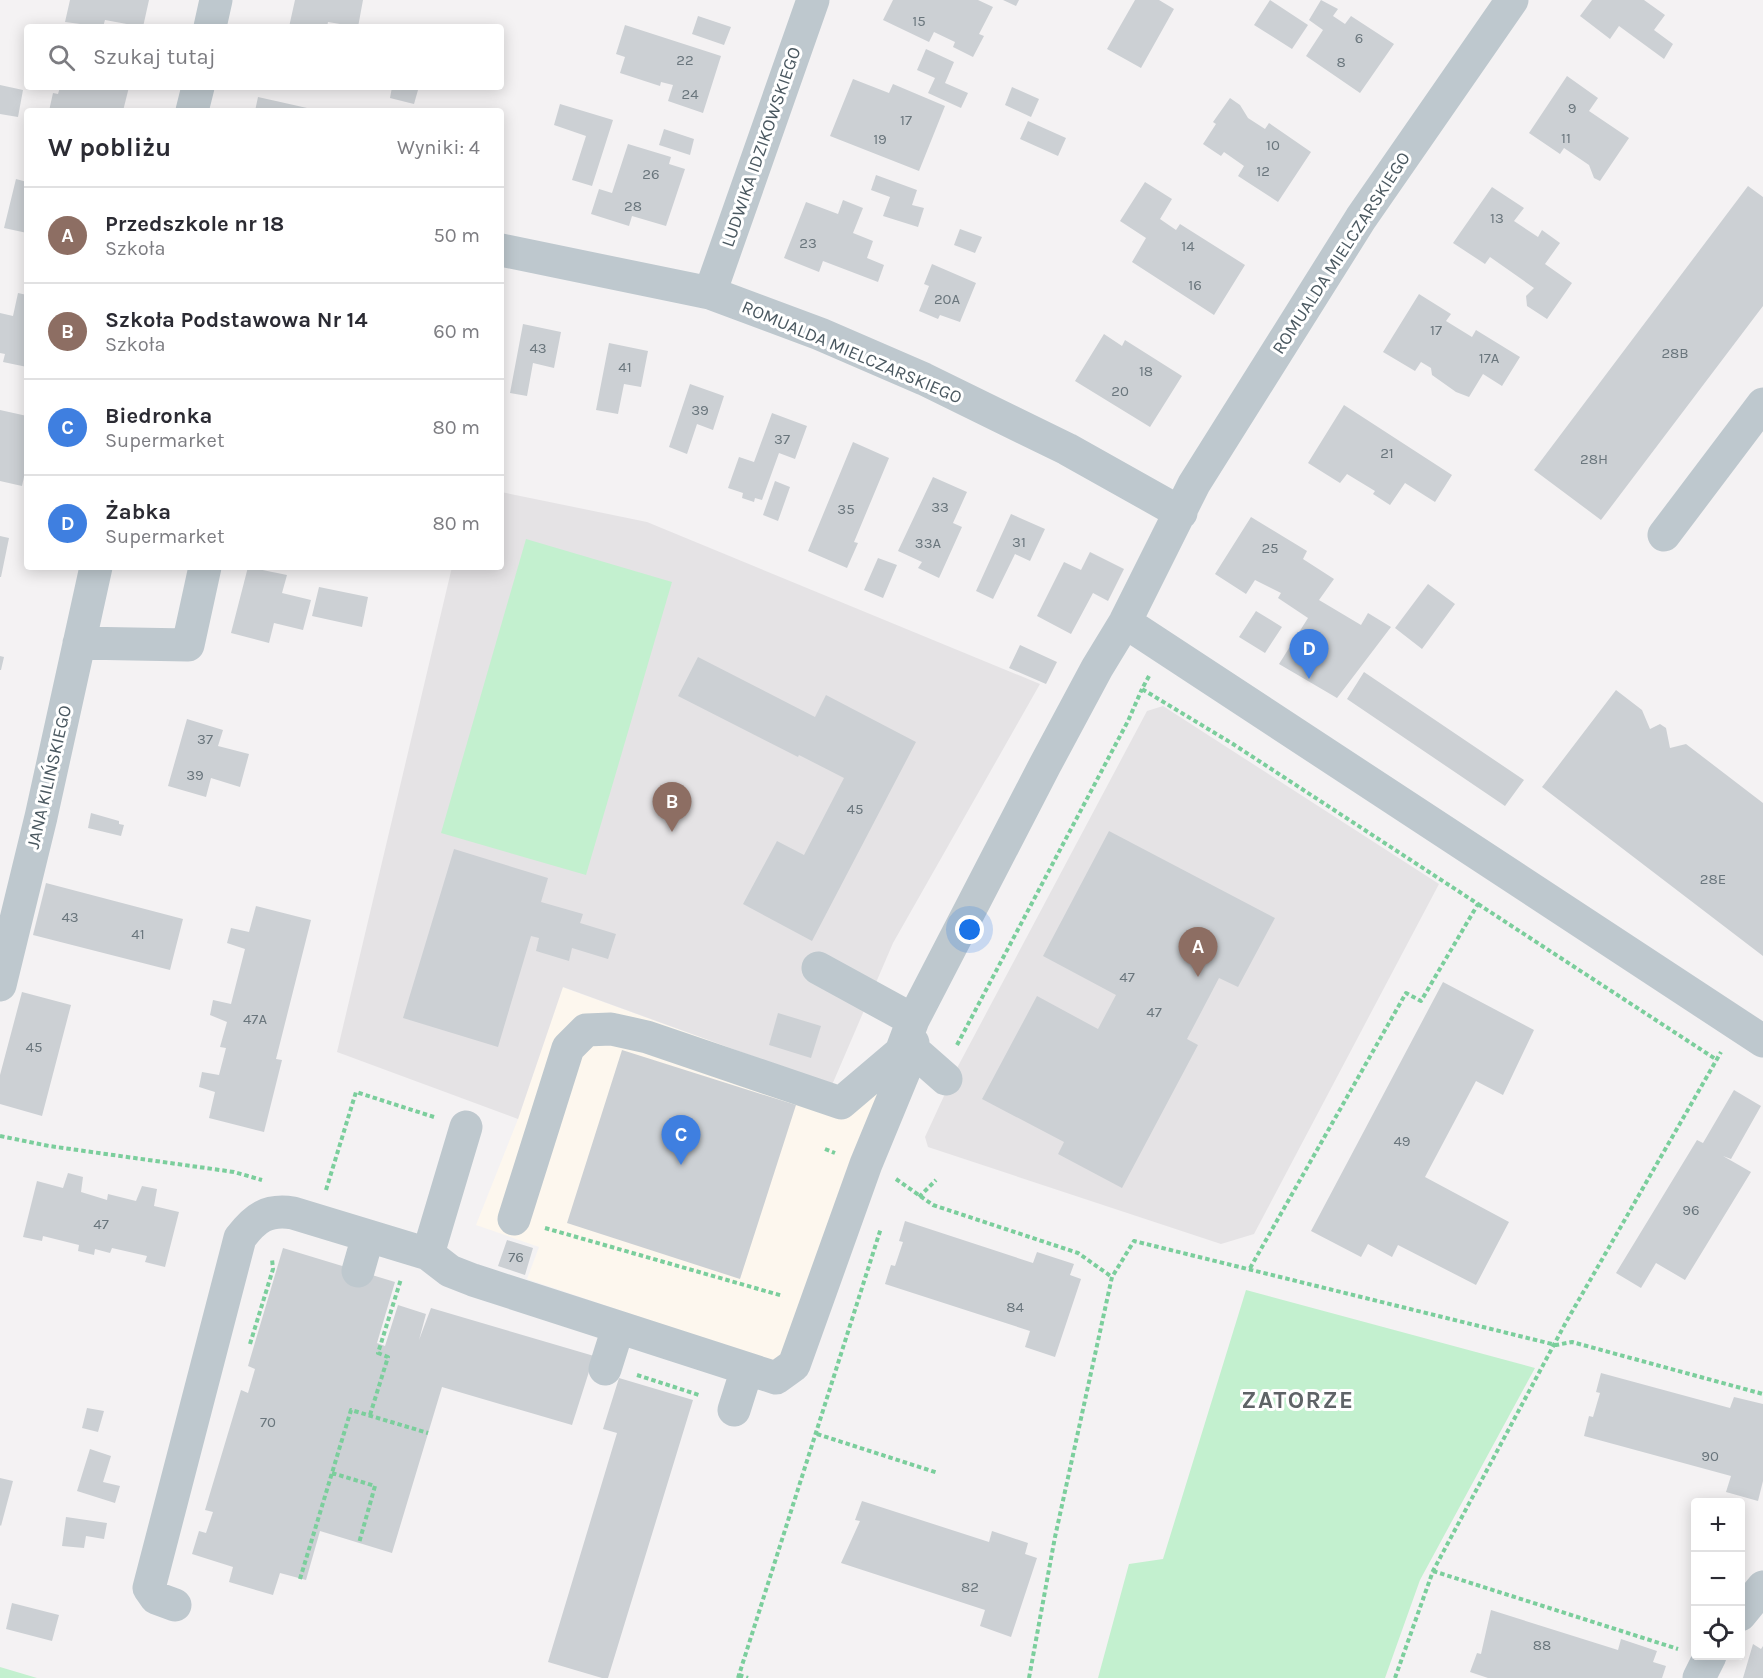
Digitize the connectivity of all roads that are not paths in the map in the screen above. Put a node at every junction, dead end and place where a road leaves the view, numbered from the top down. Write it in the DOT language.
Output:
graph roads {
  1 [pos="216,0"];
  2 [pos="813,0"];
  3 [pos="1512,0"];
  4 [pos="211,24"];
  5 [pos="197,90"];
  6 [pos="193,108"];
  7 [pos="504,251"];
  8 [pos="710,293"];
  9 [pos="1763,405"];
  10 [pos="1181,513"];
  11 [pos="1664,535"];
  12 [pos="95,570"];
  13 [pos="204,570"];
  14 [pos="1125,622"];
  15 [pos="79,643"];
  16 [pos="818,968"];
  17 [pos="0,985"];
  18 [pos="1750,1032"];
  19 [pos="913,1035"];
  20 [pos="946,1078"];
  21 [pos="466,1127"];
  22 [pos="514,1219"];
  23 [pos="416,1262"];
  24 [pos="618,1328"];
  25 [pos="605,1369"];
  26 [pos="747,1369"];
  27 [pos="734,1410"];
  28 [pos="1763,1587"];
  29 [pos="175,1605"];
  30 [pos="1745,1609"];
  1 -- 4 [label="street"];
  2 -- 8 [label="street, LUDWIKA IDZIKOWSKIEGO"];
  3 -- 10 [label="street, ROMUALDA MIELCZARSKIEGO"];
  5 -- 6 [label="street"];
  7 -- 8 [label="street, ROMUALDA MIELCZARSKIEGO"];
  8 -- 10 [label="street, ROMUALDA MIELCZARSKIEGO"];
  9 -- 11 [label="street"];
  10 -- 14 [label="street, ROMUALDA MIELCZARSKIEGO"];
  12 -- 15 [label="street, JANA KILIŃSKIEGO"];
  13 -- 15 [label="street"];
  14 -- 18 [label="street"];
  14 -- 19 [label="street, ROMUALDA MIELCZARSKIEGO"];
  15 -- 17 [label="street, JANA KILIŃSKIEGO"];
  16 -- 19 [label="street"];
  19 -- 20 [label="street"];
  19 -- 22 [label="street"];
  19 -- 26 [label="street"];
  21 -- 23 [label="street"];
  23 -- 24 [label="street"];
  23 -- 29 [label="street"];
  24 -- 25 [label="street"];
  24 -- 26 [label="street"];
  26 -- 27 [label="street"];
  28 -- 30 [label="street"];
}
